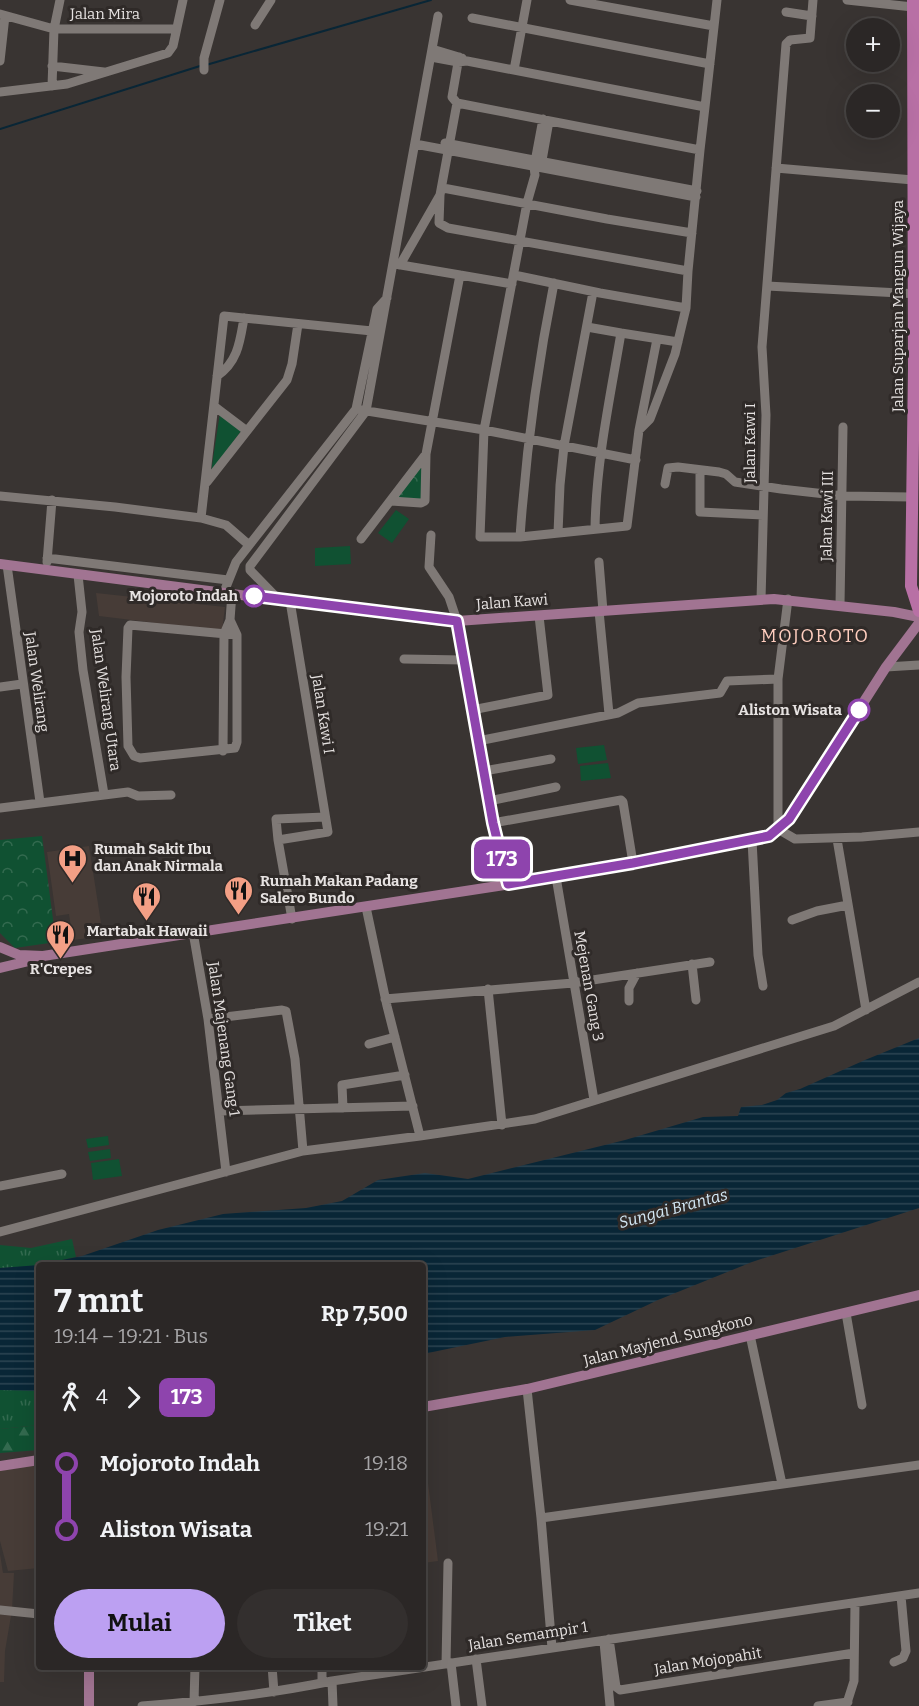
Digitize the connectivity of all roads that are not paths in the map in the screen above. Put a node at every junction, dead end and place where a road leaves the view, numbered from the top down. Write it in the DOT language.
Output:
graph roads {
  1 [pos="60,0"];
  2 [pos="183,0"];
  3 [pos="220,0"];
  4 [pos="271,0"];
  5 [pos="527,0"];
  6 [pos="570,0"];
  7 [pos="717,0"];
  8 [pos="813,0"];
  9 [pos="847,0"];
  10 [pos="913,4"];
  11 [pos="786,12"];
  12 [pos="2,15"];
  13 [pos="438,16"];
  14 [pos="812,16"];
  15 [pos="472,18"];
  16 [pos="255,26"];
  17 [pos="714,27"];
  18 [pos="522,28"];
  19 [pos="54,29"];
  20 [pos="176,29"];
  21 [pos="431,53"];
  22 [pos="0,60"];
  23 [pos="461,60"];
  24 [pos="710,64"];
  25 [pos="52,66"];
  26 [pos="204,67"];
  27 [pos="514,70"];
  28 [pos="108,72"];
  29 [pos="52,86"];
  30 [pos="0,92"];
  31 [pos="457,103"];
  32 [pos="705,107"];
  33 [pos="546,120"];
  34 [pos="415,141"];
  35 [pos="450,147"];
  36 [pos="700,150"];
  37 [pos="916,165"];
  38 [pos="537,166"];
  39 [pos="776,168"];
  40 [pos="913,180"];
  41 [pos="441,191"];
  42 [pos="696,194"];
  43 [pos="527,203"];
  44 [pos="692,233"];
  45 [pos="520,240"];
  46 [pos="397,264"];
  47 [pos="688,271"];
  48 [pos="460,275"];
  49 [pos="513,279"];
  50 [pos="554,283"];
  51 [pos="766,286"];
  52 [pos="593,292"];
  53 [pos="916,294"];
  54 [pos="387,298"];
  55 [pos="686,308"];
  56 [pos="244,318"];
  57 [pos="298,324"];
  58 [pos="587,327"];
  59 [pos="372,332"];
  60 [pos="621,333"];
  61 [pos="657,339"];
  62 [pos="678,342"];
  63 [pos="916,368"];
  64 [pos="217,376"];
  65 [pos="214,406"];
  66 [pos="356,409"];
  67 [pos="366,411"];
  68 [pos="432,421"];
  69 [pos="843,427"];
  70 [pos="247,430"];
  71 [pos="484,430"];
  72 [pos="639,430"];
  73 [pos="528,438"];
  74 [pos="564,446"];
  75 [pos="600,453"];
  76 [pos="426,454"];
  77 [pos="636,460"];
  78 [pos="700,470"];
  79 [pos="206,484"];
  80 [pos="665,484"];
  81 [pos="765,487"];
  82 [pos="0,496"];
  83 [pos="843,496"];
  84 [pos="911,497"];
  85 [pos="52,500"];
  86 [pos="391,501"];
  87 [pos="763,515"];
  88 [pos="201,518"];
  89 [pos="266,525"];
  90 [pos="595,529"];
  91 [pos="274,531"];
  92 [pos="558,533"];
  93 [pos="430,535"];
  94 [pos="520,537"];
  95 [pos="361,539"];
  96 [pos="249,545"];
  97 [pos="47,558"];
  98 [pos="599,562"];
  99 [pos="3,565"];
  100 [pos="46,571"];
  101 [pos="78,575"];
  102 [pos="228,580"];
  103 [pos="228,593"];
  104 [pos="278,599"];
  105 [pos="788,599"];
  106 [pos="761,600"];
  107 [pos="290,601"];
  108 [pos="840,605"];
  109 [pos="601,611"];
  110 [pos="919,611"];
  111 [pos="539,616"];
  112 [pos="919,617"];
  113 [pos="230,620"];
  114 [pos="457,621"];
  115 [pos="919,623"];
  116 [pos="224,634"];
  117 [pos="237,635"];
  118 [pos="404,659"];
  119 [pos="464,660"];
  120 [pos="919,665"];
  121 [pos="886,667"];
  122 [pos="777,679"];
  123 [pos="22,684"];
  124 [pos="0,687"];
  125 [pos="472,710"];
  126 [pos="609,714"];
  127 [pos="478,741"];
  128 [pos="223,751"];
  129 [pos="551,759"];
  130 [pos="484,771"];
  131 [pos="556,787"];
  132 [pos="104,794"];
  133 [pos="171,795"];
  134 [pos="489,801"];
  135 [pos="40,802"];
  136 [pos="0,808"];
  137 [pos="325,817"];
  138 [pos="493,823"];
  139 [pos="778,829"];
  140 [pos="919,832"];
  141 [pos="837,838"];
  142 [pos="278,840"];
  143 [pos="753,840"];
  144 [pos="633,863"];
  145 [pos="556,877"];
  146 [pos="508,884"];
  147 [pos="848,904"];
  148 [pos="366,907"];
  149 [pos="292,919"];
  150 [pos="792,921"];
  151 [pos="193,932"];
  152 [pos="0,947"];
  153 [pos="43,956"];
  154 [pos="710,962"];
  155 [pos="692,964"];
  156 [pos="0,968"];
  157 [pos="637,973"];
  158 [pos="919,982"];
  159 [pos="573,983"];
  160 [pos="763,986"];
  161 [pos="488,989"];
  162 [pos="385,999"];
  163 [pos="696,1000"];
  164 [pos="629,1001"];
  165 [pos="866,1010"];
  166 [pos="208,1019"];
  167 [pos="396,1037"];
  168 [pos="369,1044"];
  169 [pos="405,1075"];
  170 [pos="594,1100"];
  171 [pos="413,1106"];
  172 [pos="343,1108"];
  173 [pos="300,1109"];
  174 [pos="220,1111"];
  175 [pos="502,1125"];
  176 [pos="420,1136"];
  177 [pos="303,1151"];
  178 [pos="225,1168"];
  179 [pos="62,1174"];
  180 [pos="0,1186"];
  181 [pos="0,1232"];
  182 [pos="919,1295"];
  183 [pos="846,1313"];
  184 [pos="750,1335"];
  185 [pos="527,1389"];
  186 [pos="862,1405"];
  187 [pos="426,1406"];
  188 [pos="36,1460"];
  189 [pos="919,1465"];
  190 [pos="0,1466"];
  191 [pos="782,1484"];
  192 [pos="541,1518"];
  193 [pos="448,1563"];
  194 [pos="919,1593"];
  195 [pos="901,1596"];
  196 [pos="855,1603"];
  197 [pos="0,1610"];
  198 [pos="36,1614"];
  199 [pos="606,1640"];
  200 [pos="552,1648"];
  201 [pos="854,1653"];
  202 [pos="476,1659"];
  203 [pos="894,1662"];
  204 [pos="449,1664"];
  205 [pos="426,1666"];
  206 [pos="89,1670"];
  207 [pos="195,1670"];
  208 [pos="272,1670"];
  209 [pos="322,1670"];
  210 [pos="394,1670"];
  211 [pos="332,1681"];
  212 [pos="321,1683"];
  213 [pos="274,1692"];
  214 [pos="194,1702"];
  215 [pos="847,1704"];
  216 [pos="89,1706"];
  217 [pos="142,1706"];
  218 [pos="333,1706"];
  219 [pos="456,1706"];
  220 [pos="482,1706"];
  221 [pos="610,1706"];
  222 [pos="818,1706"];
  1 -- 19 [label="street"];
  2 -- 20 [label="street"];
  3 -- 26 [label="street"];
  4 -- 16 [label="street"];
  5 -- 18 [label="street"];
  6 -- 17 [label="street"];
  7 -- 17 [label="street"];
  8 -- 14 [label="street"];
  9 -- 10 [label="street"];
  10 -- 37 [label="highway, Jalan Suparjan Mangun Wijaya"];
  11 -- 14 [label="street"];
  12 -- 19 [label="street, Jalan Mira"];
  12 -- 22 [label="street"];
  13 -- 21 [label="street"];
  14 -- 39 [label="street, Jalan Kawi I"];
  15 -- 18 [label="street"];
  17 -- 24 [label="street"];
  18 -- 24 [label="street"];
  18 -- 27 [label="street"];
  19 -- 20 [label="street, Jalan Mira"];
  19 -- 25 [label="street"];
  20 -- 28 [label="street"];
  21 -- 23 [label="street"];
  21 -- 34 [label="street"];
  23 -- 27 [label="street"];
  23 -- 31 [label="street"];
  24 -- 32 [label="street"];
  25 -- 28 [label="street"];
  25 -- 29 [label="street"];
  27 -- 32 [label="street"];
  28 -- 29 [label="street"];
  29 -- 30 [label="street"];
  31 -- 33 [label="street"];
  31 -- 35 [label="street"];
  32 -- 36 [label="street"];
  33 -- 36 [label="street"];
  33 -- 38 [label="street"];
  34 -- 35 [label="street"];
  34 -- 46 [label="street"];
  35 -- 38 [label="street"];
  35 -- 41 [label="street"];
  36 -- 42 [label="street"];
  37 -- 40 [label="highway, Jalan Suparjan Mangun Wijaya"];
  38 -- 42 [label="street"];
  38 -- 43 [label="street"];
  39 -- 40 [label="street"];
  39 -- 51 [label="street, Jalan Kawi I"];
  40 -- 53 [label="highway, Jalan Suparjan Mangun Wijaya"];
  41 -- 43 [label="street"];
  41 -- 45 [label="street"];
  41 -- 46 [label="street"];
  42 -- 44 [label="street"];
  43 -- 44 [label="street"];
  43 -- 45 [label="street"];
  44 -- 47 [label="street"];
  45 -- 47 [label="street"];
  45 -- 49 [label="street"];
  46 -- 48 [label="street"];
  46 -- 54 [label="street"];
  47 -- 55 [label="street"];
  48 -- 49 [label="street"];
  48 -- 68 [label="street"];
  49 -- 50 [label="street"];
  49 -- 71 [label="street"];
  50 -- 52 [label="street"];
  50 -- 73 [label="street"];
  51 -- 53 [label="street"];
  51 -- 81 [label="street, Jalan Kawi I"];
  52 -- 55 [label="street"];
  52 -- 58 [label="street"];
  53 -- 63 [label="highway, Jalan Suparjan Mangun Wijaya"];
  54 -- 59 [label="street"];
  54 -- 67 [label="street"];
  55 -- 62 [label="street"];
  56 -- 57 [label="street"];
  56 -- 64 [label="street"];
  56 -- 64 [label="street"];
  57 -- 59 [label="street"];
  57 -- 70 [label="street"];
  58 -- 60 [label="street"];
  58 -- 74 [label="street"];
  59 -- 66 [label="street"];
  60 -- 61 [label="street"];
  60 -- 75 [label="street"];
  61 -- 62 [label="street"];
  61 -- 72 [label="street"];
  62 -- 72 [label="street"];
  63 -- 84 [label="highway, Jalan Suparjan Mangun Wijaya"];
  64 -- 65 [label="street"];
  65 -- 70 [label="street"];
  65 -- 79 [label="street"];
  66 -- 67 [label="street"];
  66 -- 89 [label="street"];
  67 -- 68 [label="street"];
  67 -- 91 [label="street"];
  68 -- 71 [label="street"];
  68 -- 76 [label="street"];
  69 -- 83 [label="street, Jalan Kawi III"];
  70 -- 79 [label="street"];
  71 -- 73 [label="street"];
  71 -- 94 [label="street"];
  72 -- 77 [label="street"];
  73 -- 74 [label="street"];
  73 -- 94 [label="street"];
  74 -- 75 [label="street"];
  74 -- 92 [label="street"];
  75 -- 77 [label="street"];
  75 -- 90 [label="street"];
  76 -- 86 [label="street"];
  76 -- 86 [label="street"];
  77 -- 90 [label="street"];
  78 -- 80 [label="street"];
  78 -- 81 [label="street"];
  78 -- 87 [label="street"];
  79 -- 88 [label="street"];
  81 -- 83 [label="street"];
  81 -- 87 [label="street, Jalan Kawi I"];
  82 -- 85 [label="street"];
  83 -- 84 [label="street"];
  83 -- 108 [label="street, Jalan Kawi III"];
  84 -- 110 [label="highway, Jalan Suparjan Mangun Wijaya"];
  85 -- 88 [label="street"];
  85 -- 97 [label="street"];
  86 -- 95 [label="street"];
  87 -- 106 [label="street, Jalan Kawi I"];
  88 -- 96 [label="street"];
  89 -- 91 [label="street"];
  89 -- 96 [label="street"];
  90 -- 92 [label="street"];
  91 -- 104 [label="street"];
  92 -- 94 [label="street"];
  93 -- 114 [label="street"];
  96 -- 102 [label="street"];
  97 -- 100 [label="street"];
  97 -- 102 [label="street"];
  98 -- 109 [label="street"];
  99 -- 100 [label="main road, Jalan Kawi"];
  99 -- 123 [label="street, Jalan Welirang"];
  100 -- 101 [label="main road, Jalan Kawi"];
  101 -- 103 [label="main road, Jalan Kawi"];
  101 -- 132 [label="street, Jalan Welirang Utara"];
  102 -- 103 [label="street"];
  103 -- 104 [label="main road, Jalan Kawi"];
  103 -- 113 [label="street"];
  104 -- 107 [label="main road, Jalan Kawi"];
  105 -- 106 [label="main road, Jalan Kawi"];
  105 -- 108 [label="main road, Jalan Kawi"];
  105 -- 122 [label="street"];
  106 -- 109 [label="main road, Jalan Kawi"];
  107 -- 114 [label="main road, Jalan Kawi"];
  107 -- 137 [label="street, Jalan Kawi I"];
  108 -- 112 [label="main road, Jalan Kawi"];
  109 -- 111 [label="main road, Jalan Kawi"];
  109 -- 126 [label="street"];
  111 -- 114 [label="main road, Jalan Kawi"];
  111 -- 125 [label="street"];
  113 -- 116 [label="street"];
  113 -- 117 [label="street"];
  114 -- 119 [label="street"];
  115 -- 121 [label="main road"];
  116 -- 117 [label="street"];
  116 -- 128 [label="street"];
  116 -- 128 [label="street"];
  117 -- 128 [label="street"];
  118 -- 119 [label="street"];
  119 -- 125 [label="street"];
  120 -- 121 [label="street"];
  121 -- 139 [label="main road"];
  122 -- 126 [label="street"];
  122 -- 139 [label="street"];
  123 -- 124 [label="street"];
  123 -- 135 [label="street, Jalan Welirang"];
  125 -- 127 [label="street"];
  126 -- 127 [label="street"];
  127 -- 130 [label="street"];
  129 -- 130 [label="street"];
  130 -- 134 [label="street"];
  131 -- 134 [label="street"];
  132 -- 133 [label="street"];
  132 -- 135 [label="street"];
  134 -- 138 [label="street"];
  135 -- 136 [label="street"];
  137 -- 142 [label="street, Jalan Kawi I"];
  137 -- 142 [label="street"];
  138 -- 144 [label="street"];
  138 -- 146 [label="street"];
  139 -- 141 [label="street"];
  139 -- 143 [label="main road"];
  140 -- 141 [label="street"];
  141 -- 147 [label="street"];
  142 -- 149 [label="street"];
  143 -- 144 [label="main road"];
  143 -- 160 [label="street"];
  144 -- 145 [label="main road"];
  145 -- 146 [label="main road"];
  145 -- 159 [label="street, Mejenan Gang 3"];
  146 -- 148 [label="main road"];
  147 -- 150 [label="street"];
  147 -- 165 [label="street"];
  148 -- 149 [label="main road"];
  148 -- 162 [label="street"];
  149 -- 151 [label="main road"];
  151 -- 153 [label="main road"];
  151 -- 166 [label="street, Jalan Majenang Gang 1"];
  152 -- 153 [label="main road"];
  153 -- 156 [label="main road"];
  154 -- 155 [label="street"];
  155 -- 157 [label="street"];
  155 -- 163 [label="street"];
  157 -- 159 [label="street"];
  157 -- 164 [label="street"];
  158 -- 165 [label="street"];
  159 -- 161 [label="street"];
  159 -- 170 [label="street, Mejenan Gang 3"];
  161 -- 162 [label="street"];
  161 -- 175 [label="street"];
  162 -- 167 [label="street"];
  165 -- 170 [label="street"];
  166 -- 173 [label="street"];
  166 -- 174 [label="street, Jalan Majenang Gang 1"];
  167 -- 168 [label="street"];
  167 -- 169 [label="street"];
  169 -- 171 [label="street"];
  169 -- 172 [label="street"];
  170 -- 175 [label="street"];
  171 -- 172 [label="street"];
  171 -- 176 [label="street"];
  172 -- 173 [label="street"];
  173 -- 174 [label="street"];
  173 -- 177 [label="street"];
  174 -- 178 [label="street, Jalan Majenang Gang 1"];
  175 -- 176 [label="street"];
  176 -- 177 [label="street"];
  177 -- 178 [label="street"];
  178 -- 181 [label="street"];
  179 -- 180 [label="street"];
  182 -- 183 [label="main road, Jalan Mayjend. Sungkono"];
  183 -- 184 [label="main road, Jalan Mayjend. Sungkono"];
  183 -- 186 [label="street"];
  184 -- 185 [label="main road, Jalan Mayjend. Sungkono"];
  184 -- 191 [label="street"];
  185 -- 187 [label="main road, Jalan Mayjend. Sungkono"];
  185 -- 192 [label="street"];
  188 -- 190 [label="main road"];
  189 -- 191 [label="street"];
  191 -- 192 [label="street"];
  192 -- 200 [label="street"];
  193 -- 204 [label="street"];
  194 -- 195 [label="street, Jalan Semampir 1"];
  195 -- 196 [label="street, Jalan Semampir 1"];
  195 -- 203 [label="street"];
  196 -- 199 [label="street, Jalan Semampir 1"];
  196 -- 201 [label="street"];
  197 -- 198 [label="street"];
  199 -- 200 [label="street, Jalan Semampir 1"];
  199 -- 201 [label="street, Jalan Mojopahit"];
  199 -- 221 [label="street"];
  200 -- 202 [label="street, Jalan Semampir 1"];
  201 -- 215 [label="street"];
  202 -- 204 [label="street, Jalan Semampir 1"];
  202 -- 220 [label="street"];
  204 -- 205 [label="street, Jalan Semampir 1"];
  204 -- 219 [label="street"];
  206 -- 216 [label="main road"];
  207 -- 214 [label="street"];
  208 -- 213 [label="street"];
  209 -- 212 [label="street"];
  210 -- 211 [label="street, Jalan Semampir 1"];
  211 -- 212 [label="street, Jalan Semampir 1"];
  211 -- 218 [label="street"];
  212 -- 213 [label="street, Jalan Semampir 1"];
  213 -- 214 [label="street, Jalan Semampir 1"];
  214 -- 217 [label="street, Jalan Semampir 1"];
  215 -- 222 [label="street"];
}
